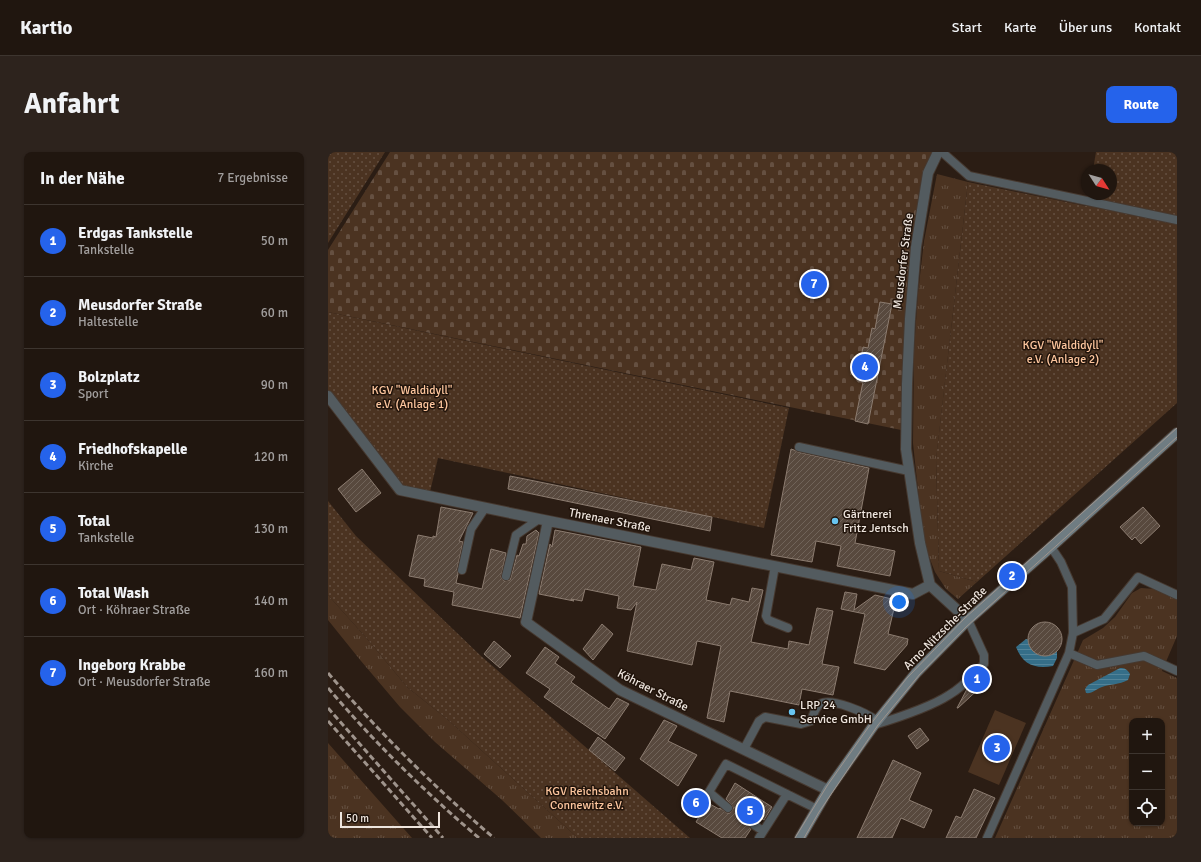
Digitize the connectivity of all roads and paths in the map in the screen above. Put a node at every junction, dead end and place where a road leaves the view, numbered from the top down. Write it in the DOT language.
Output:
graph roads {
  1 [pos="938,152"];
  2 [pos="942,152"];
  3 [pos="1177,220"];
  4 [pos="328,396"];
  5 [pos="1177,433"];
  6 [pos="799,447"];
  7 [pos="909,471"];
  8 [pos="485,508"];
  9 [pos="544,520"];
  10 [pos="1051,547"];
  11 [pos="775,566"];
  12 [pos="462,570"];
  13 [pos="506,576"];
  14 [pos="930,585"];
  15 [pos="1177,595"];
  16 [pos="968,620"];
  17 [pos="788,628"];
  18 [pos="1073,633"];
  19 [pos="1069,653"];
  20 [pos="1177,671"];
  21 [pos="875,723"];
  22 [pos="744,749"];
  23 [pos="828,790"];
  24 [pos="787,794"];
  25 [pos="728,808"];
  26 [pos="817,809"];
  27 [pos="754,825"];
  28 [pos="761,835"];
  29 [pos="800,838"];
  30 [pos="986,838"];
  1 -- 7 [label="street, Meusdorfer Straße"];
  2 -- 3 [label="lane"];
  4 -- 8 [label="street, Threnaer Straße"];
  5 -- 10 [label="main road, Arno-Nitzsche-Straße"];
  6 -- 7 [label="lane"];
  7 -- 14 [label="street, Meusdorfer Straße"];
  8 -- 9 [label="street, Threnaer Straße"];
  8 -- 12 [label="lane"];
  9 -- 11 [label="street, Threnaer Straße"];
  9 -- 13 [label="lane"];
  9 -- 22 [label="street, Köhraer Straße"];
  10 -- 16 [label="main road, Arno-Nitzsche-Straße"];
  10 -- 18 [label="lane"];
  11 -- 14 [label="street, Threnaer Straße"];
  11 -- 17 [label="lane"];
  14 -- 16 [label="street"];
  15 -- 18 [label="lane"];
  16 -- 21 [label="main road, Arno-Nitzsche-Straße"];
  16 -- 21 [label="lane"];
  18 -- 19 [label="lane"];
  19 -- 20 [label="lane"];
  19 -- 30 [label="lane"];
  21 -- 22 [label="lane"];
  21 -- 23 [label="main road, Arno-Nitzsche-Straße"];
  22 -- 23 [label="street, Köhraer Straße"];
  23 -- 26 [label="main road, Arno-Nitzsche-Straße"];
  24 -- 25 [label="lane"];
  24 -- 26 [label="lane"];
  24 -- 28 [label="lane"];
  26 -- 29 [label="main road, Arno-Nitzsche-Straße"];
  27 -- 28 [label="lane"];
}
